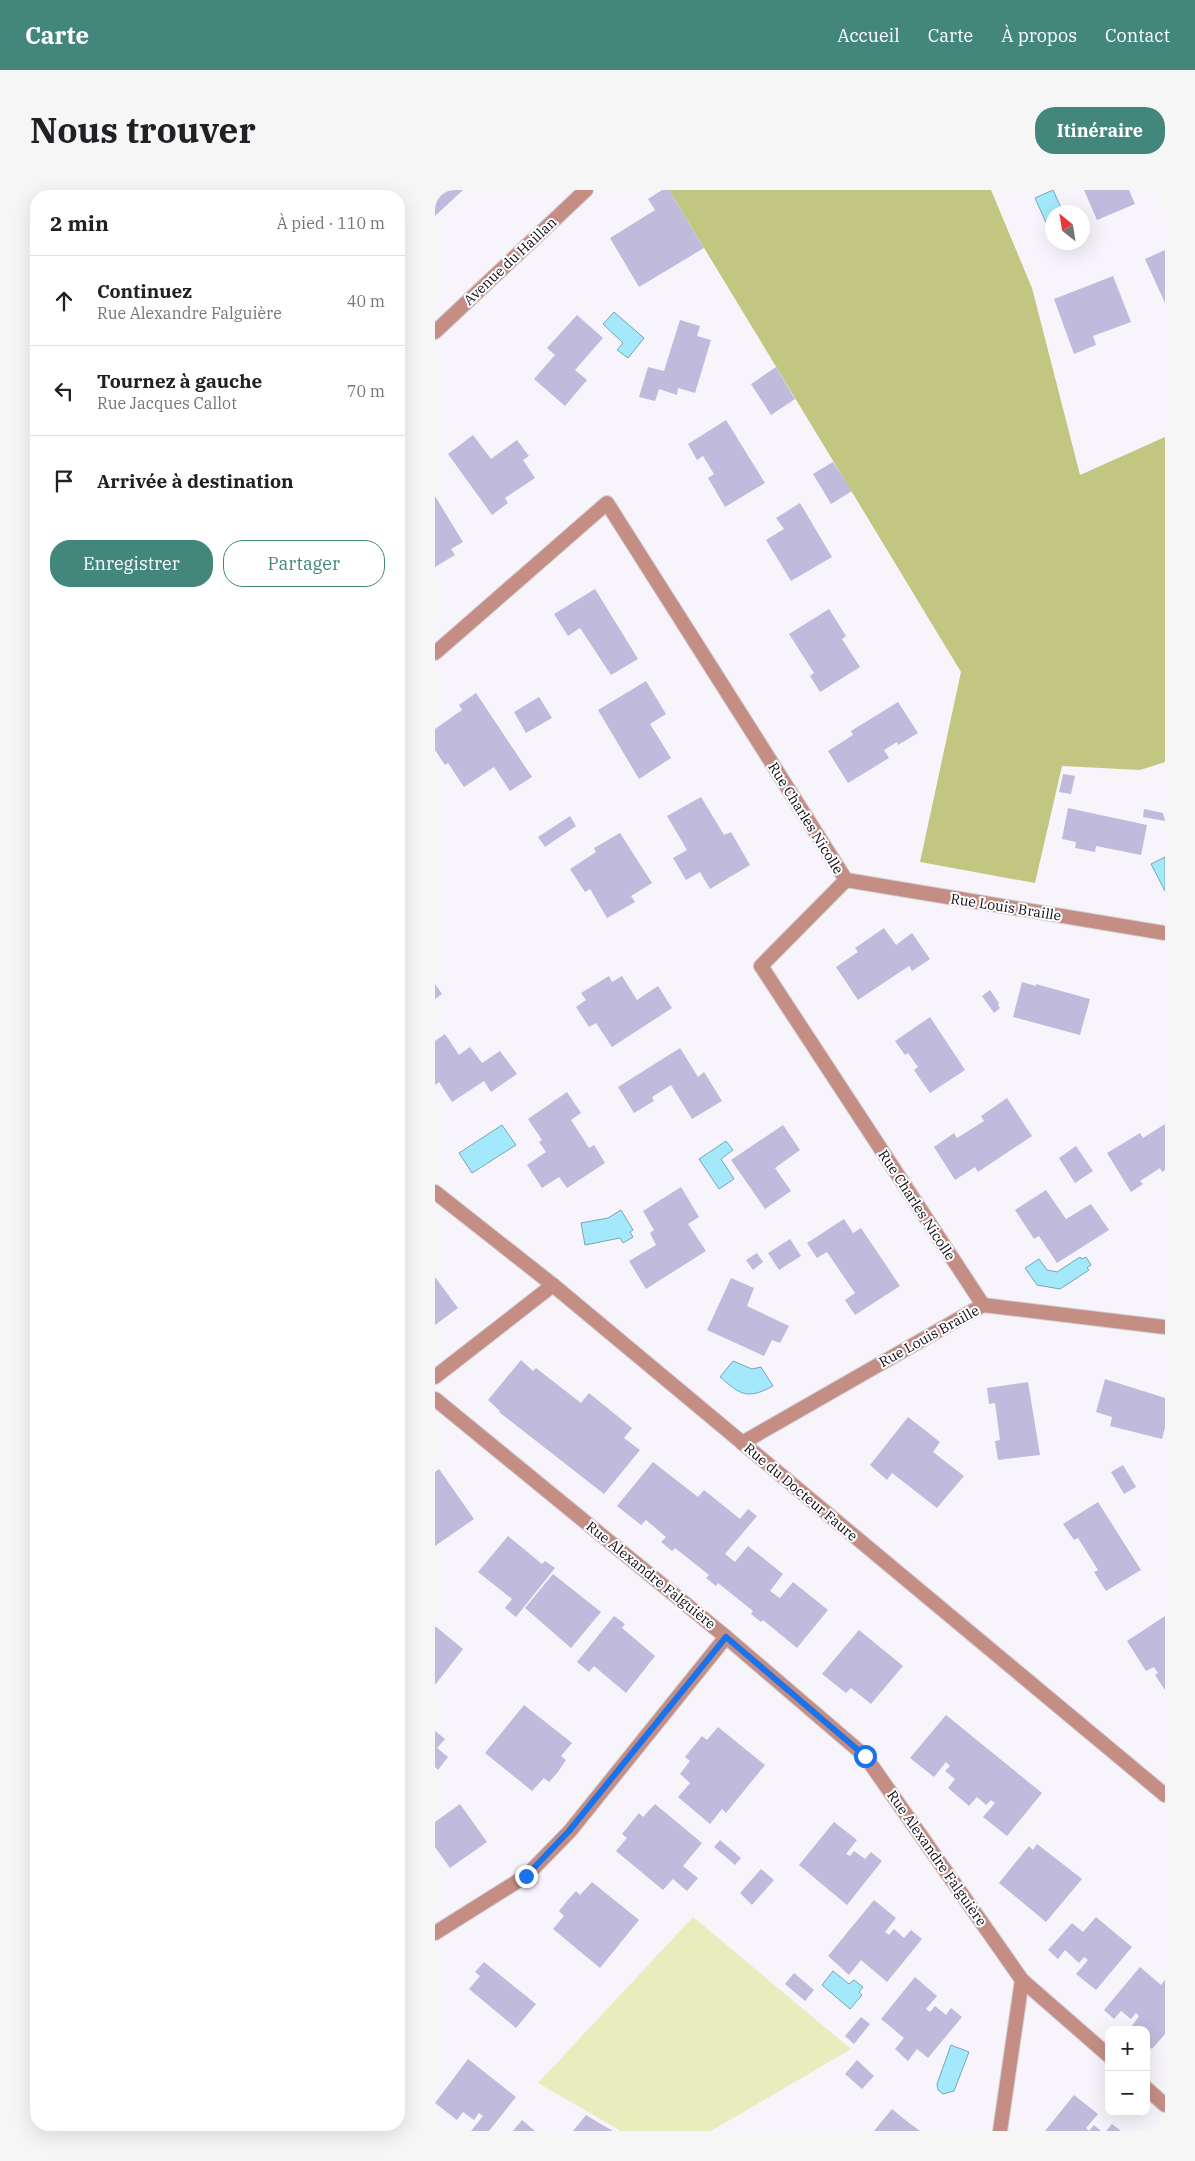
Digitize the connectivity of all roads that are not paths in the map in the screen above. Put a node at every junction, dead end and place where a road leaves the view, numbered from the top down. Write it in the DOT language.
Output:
graph roads {
  1 [pos="586,190"];
  2 [pos="435,332"];
  3 [pos="435,653"];
  4 [pos="846,880"];
  5 [pos="1165,933"];
  6 [pos="435,1192"];
  7 [pos="553,1285"];
  8 [pos="983,1305"];
  9 [pos="1165,1327"];
  10 [pos="435,1377"];
  11 [pos="435,1399"];
  12 [pos="742,1443"];
  13 [pos="726,1637"];
  14 [pos="1165,1794"];
  15 [pos="435,1933"];
  16 [pos="1022,1980"];
  17 [pos="1105,2053"];
  18 [pos="1150,2092"];
  19 [pos="1165,2105"];
  20 [pos="1000,2131"];
  1 -- 2 [label="street, Avenue du Haillan"];
  3 -- 4 [label="street, Rue Charles Nicolle"];
  4 -- 5 [label="street, Rue Louis Braille"];
  4 -- 8 [label="street, Rue Charles Nicolle"];
  6 -- 7 [label="street, Rue du Docteur Faure"];
  7 -- 10 [label="street"];
  7 -- 12 [label="street, Rue du Docteur Faure"];
  8 -- 9 [label="street, Rue Louis Braille"];
  8 -- 12 [label="street, Rue Louis Braille"];
  11 -- 13 [label="street, Rue Alexandre Falguière"];
  12 -- 14 [label="street, Rue du Docteur Faure"];
  13 -- 15 [label="street"];
  13 -- 16 [label="street, Rue Alexandre Falguière"];
  16 -- 17 [label="street, Rue Alexandre Falguière"];
  16 -- 20 [label="street"];
  18 -- 19 [label="street"];
}
